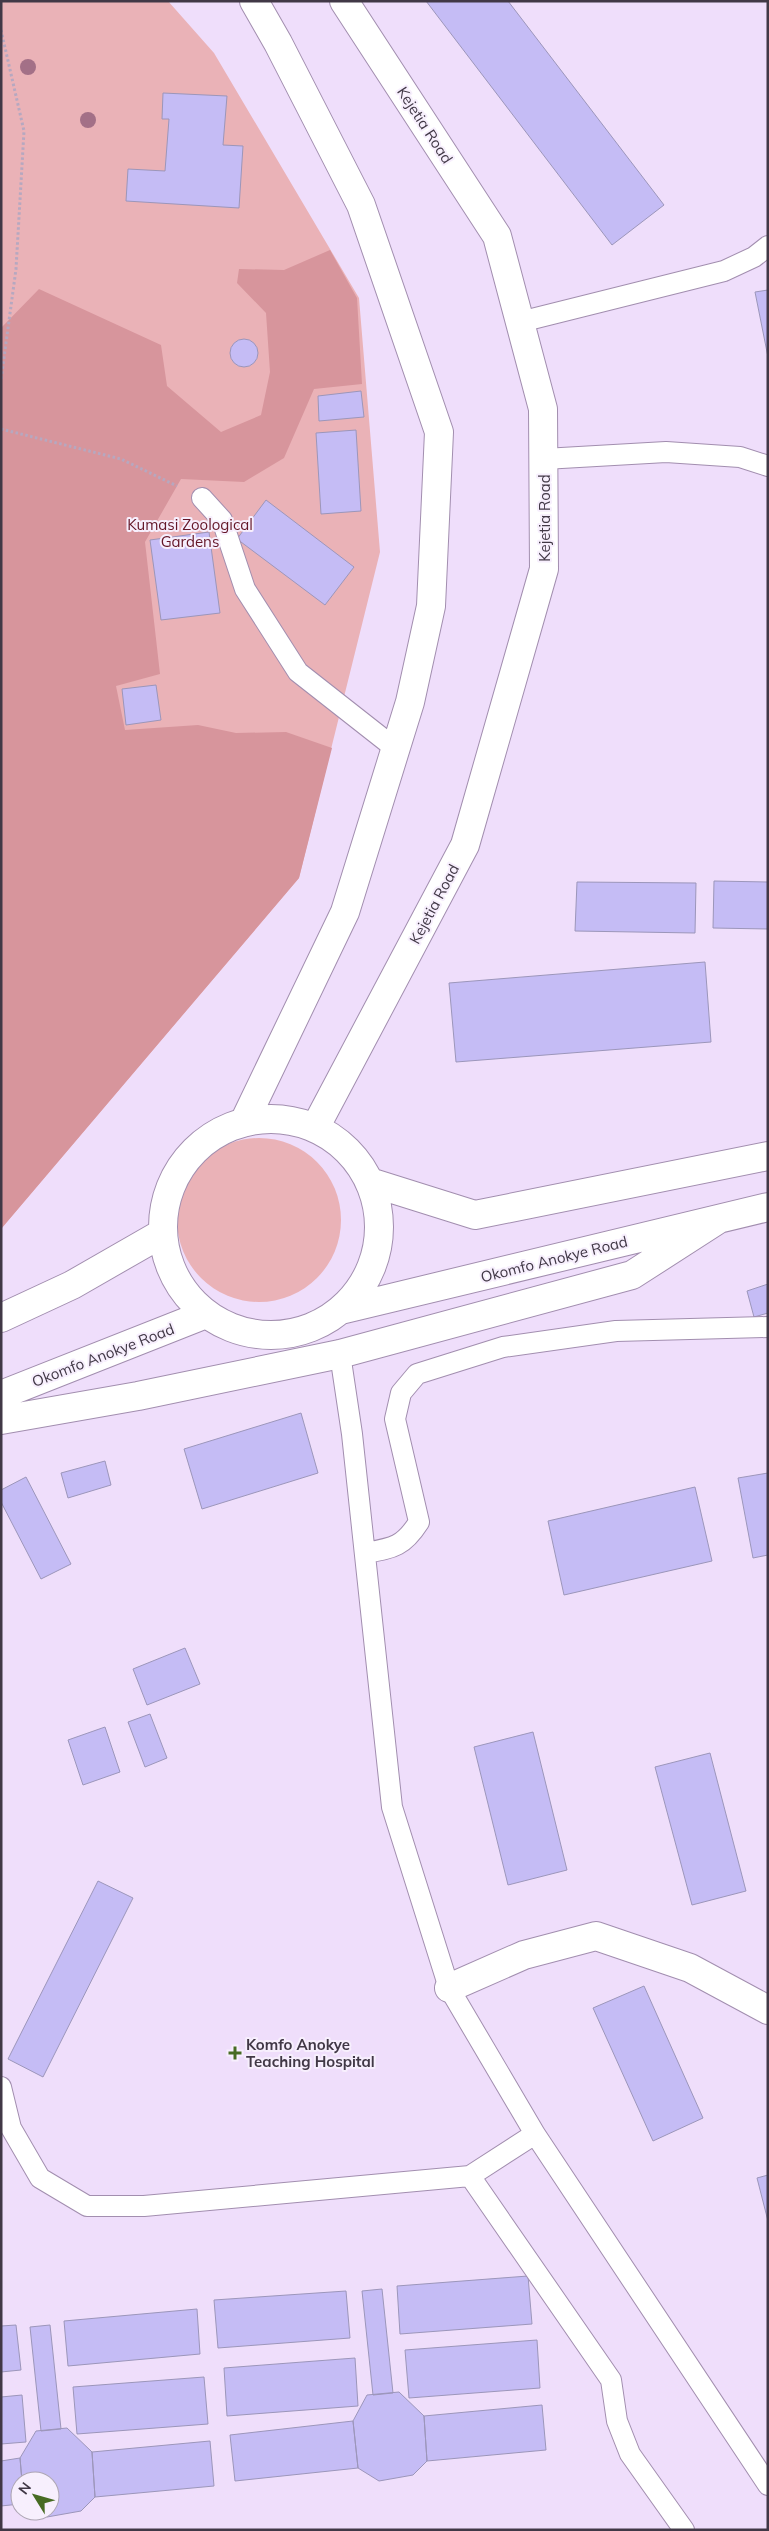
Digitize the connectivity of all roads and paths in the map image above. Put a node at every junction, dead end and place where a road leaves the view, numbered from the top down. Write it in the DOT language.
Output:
graph roads {
  1 [pos="234,1"];
  2 [pos="254,1"];
  3 [pos="344,1"];
  4 [pos="1,30"];
  5 [pos="278,43"];
  6 [pos="768,246"];
  7 [pos="520,322"];
  8 [pos="1,380"];
  9 [pos="1,429"];
  10 [pos="544,459"];
  11 [pos="768,466"];
  12 [pos="202,498"];
  13 [pos="396,749"];
  14 [pos="244,1122"];
  15 [pos="316,1128"];
  16 [pos="768,1156"];
  17 [pos="370,1182"];
  18 [pos="768,1207"];
  19 [pos="719,1219"];
  20 [pos="161,1234"];
  21 [pos="341,1310"];
  22 [pos="206,1314"];
  23 [pos="1,1318"];
  24 [pos="768,1327"];
  25 [pos="340,1354"];
  26 [pos="1,1395"];
  27 [pos="1,1420"];
  28 [pos="365,1553"];
  29 [pos="449,1988"];
  30 [pos="768,2010"];
  31 [pos="1,2087"];
  32 [pos="535,2134"];
  33 [pos="470,2176"];
  34 [pos="768,2485"];
  35 [pos="684,2530"];
  1 -- 5 [label="main road"];
  2 -- 5 [label="main road"];
  3 -- 7 [label="main road, Kejetia Road"];
  4 -- 8 [label="path"];
  5 -- 13 [label="main road"];
  6 -- 7 [label="lane"];
  7 -- 10 [label="main road, Kejetia Road"];
  9 -- 12 [label="path"];
  10 -- 11 [label="lane"];
  10 -- 15 [label="main road, Kejetia Road"];
  12 -- 13 [label="lane"];
  13 -- 14 [label="main road"];
  14 -- 15 [label="main road"];
  14 -- 20 [label="main road"];
  15 -- 17 [label="main road"];
  16 -- 17 [label="main road"];
  17 -- 21 [label="main road"];
  18 -- 19 [label="main road, Okomfo Anokye Road"];
  19 -- 21 [label="main road, Okomfo Anokye Road"];
  19 -- 25 [label="main road"];
  20 -- 22 [label="main road"];
  20 -- 23 [label="main road"];
  21 -- 22 [label="main road"];
  22 -- 26 [label="main road, Okomfo Anokye Road"];
  24 -- 28 [label="lane"];
  25 -- 27 [label="main road"];
  25 -- 28 [label="lane"];
  28 -- 29 [label="lane"];
  29 -- 30 [label="main road"];
  29 -- 32 [label="lane"];
  31 -- 33 [label="lane"];
  32 -- 33 [label="lane"];
  32 -- 34 [label="lane"];
  33 -- 35 [label="lane"];
}
